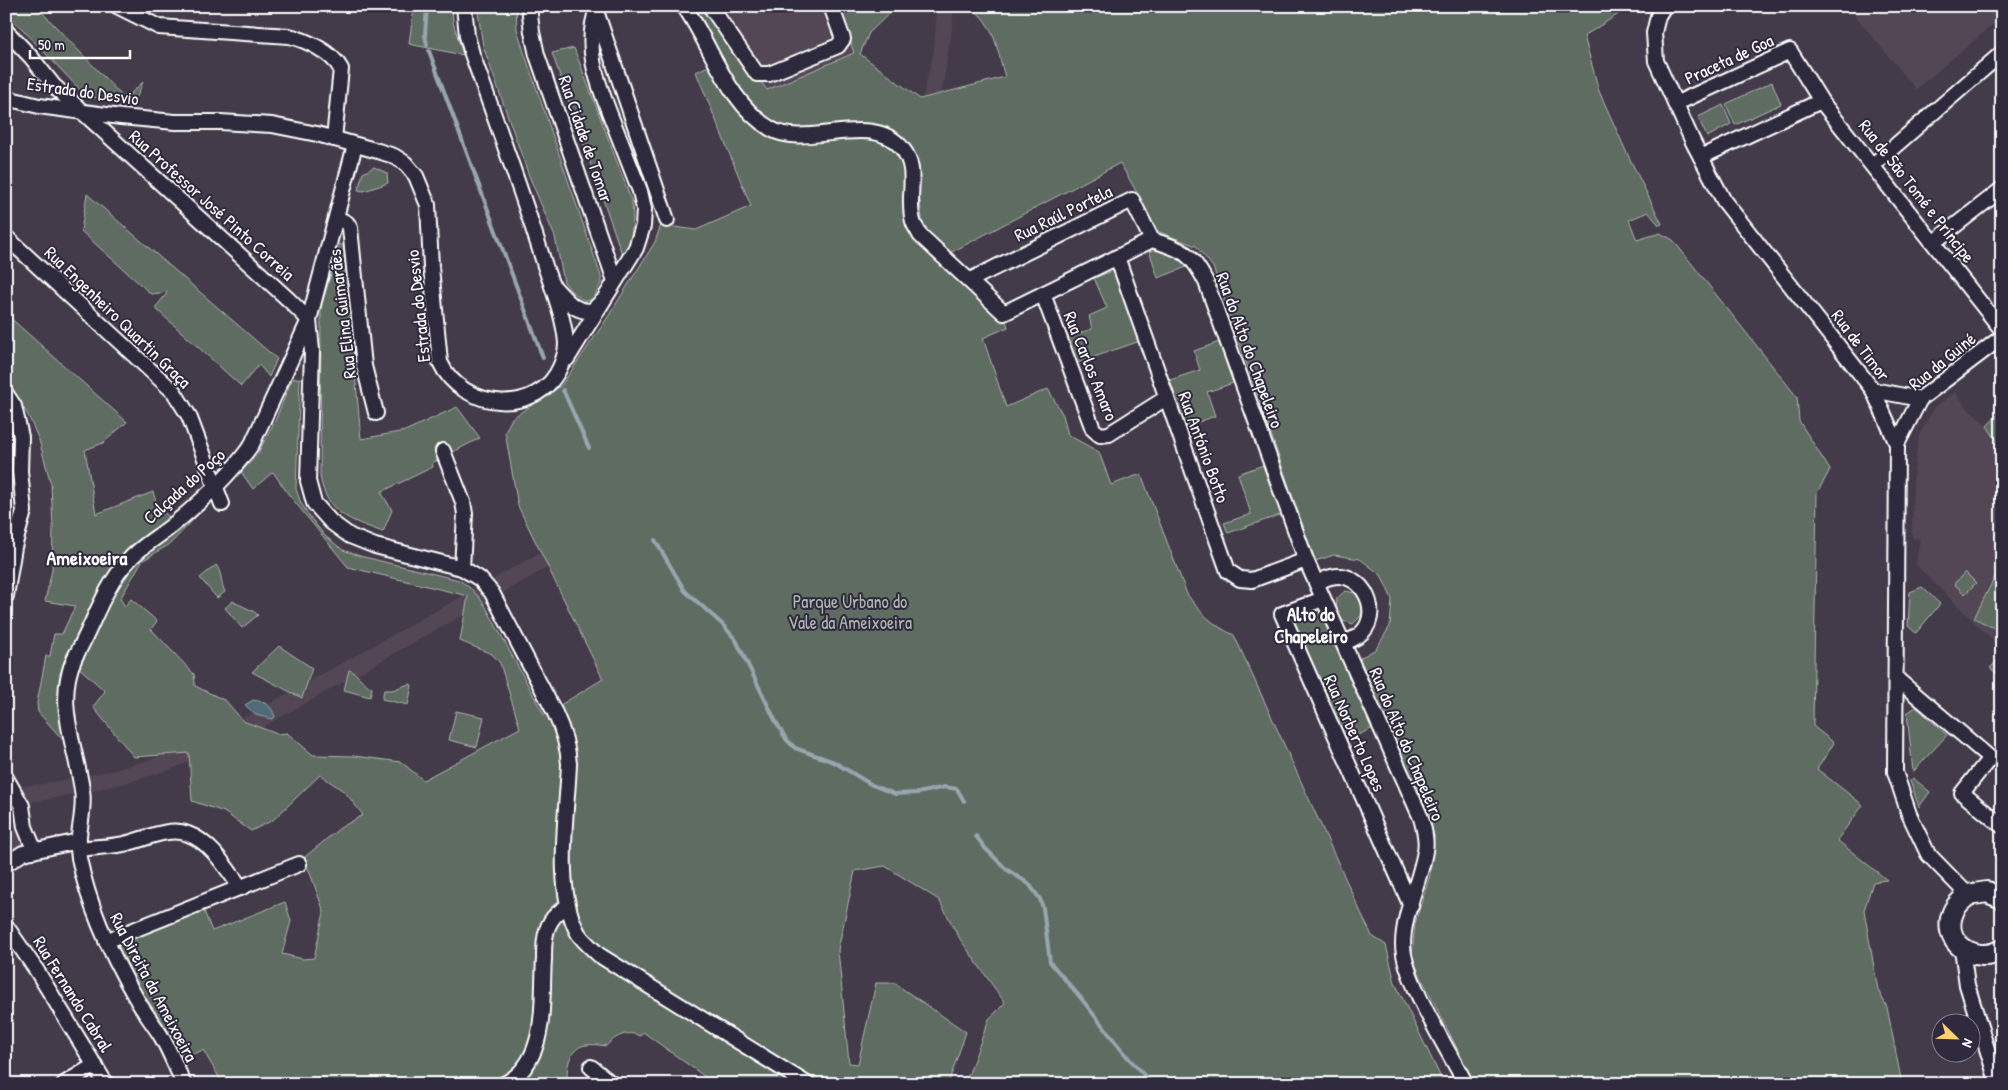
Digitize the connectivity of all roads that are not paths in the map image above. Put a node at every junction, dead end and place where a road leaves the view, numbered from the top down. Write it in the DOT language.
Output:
graph roads {
  1 [pos="117,6"];
  2 [pos="464,6"];
  3 [pos="529,6"];
  4 [pos="684,6"];
  5 [pos="710,6"];
  6 [pos="831,6"];
  7 [pos="1664,6"];
  8 [pos="597,8"];
  9 [pos="6,31"];
  10 [pos="2002,54"];
  11 [pos="6,98"];
  12 [pos="1821,101"];
  13 [pos="1675,104"];
  14 [pos="84,113"];
  15 [pos="334,139"];
  16 [pos="355,145"];
  17 [pos="1702,158"];
  18 [pos="1873,165"];
  19 [pos="2002,188"];
  20 [pos="337,218"];
  21 [pos="667,220"];
  22 [pos="6,237"];
  23 [pos="1152,240"];
  24 [pos="1934,242"];
  25 [pos="1117,256"];
  26 [pos="970,280"];
  27 [pos="615,281"];
  28 [pos="550,282"];
  29 [pos="1043,294"];
  30 [pos="602,301"];
  31 [pos="309,320"];
  32 [pos="2002,330"];
  33 [pos="2002,336"];
  34 [pos="557,375"];
  35 [pos="1873,390"];
  36 [pos="6,394"];
  37 [pos="1166,398"];
  38 [pos="1920,399"];
  39 [pos="376,413"];
  40 [pos="1897,444"];
  41 [pos="443,452"];
  42 [pos="215,487"];
  43 [pos="222,504"];
  44 [pos="10,546"];
  45 [pos="1306,560"];
  46 [pos="462,568"];
  47 [pos="1317,583"];
  48 [pos="6,596"];
  49 [pos="1324,599"];
  50 [pos="1344,643"];
  51 [pos="1897,679"];
  52 [pos="6,778"];
  53 [pos="2002,826"];
  54 [pos="79,845"];
  55 [pos="33,851"];
  56 [pos="6,864"];
  57 [pos="299,864"];
  58 [pos="241,888"];
  59 [pos="1968,895"];
  60 [pos="2002,898"];
  61 [pos="568,906"];
  62 [pos="1411,906"];
  63 [pos="6,926"];
  64 [pos="106,941"];
  65 [pos="1962,948"];
  66 [pos="1989,954"];
  67 [pos="2002,966"];
  68 [pos="1967,985"];
  69 [pos="95,1065"];
  70 [pos="591,1067"];
  71 [pos="1997,1081"];
  72 [pos="64,1084"];
  73 [pos="106,1084"];
  74 [pos="184,1084"];
  75 [pos="504,1084"];
  76 [pos="612,1084"];
  77 [pos="807,1084"];
  78 [pos="1466,1084"];
  1 -- 15 [label="street"];
  2 -- 28 [label="street"];
  3 -- 27 [label="street, Rua Cidade de Tomar"];
  4 -- 26 [label="street"];
  5 -- 6 [label="street"];
  7 -- 13 [label="street, Rua de Timor"];
  8 -- 21 [label="street"];
  8 -- 27 [label="street"];
  9 -- 14 [label="street, Rua Professor José Pinto Correia"];
  10 -- 18 [label="street"];
  11 -- 14 [label="street, Estrada do Desvio"];
  12 -- 13 [label="street, Praceta de Goa"];
  12 -- 17 [label="street"];
  12 -- 18 [label="street, Rua de São Tomé e Príncipe"];
  13 -- 17 [label="street, Rua de Timor"];
  14 -- 15 [label="street, Estrada do Desvio"];
  14 -- 31 [label="street, Rua Professor José Pinto Correia"];
  15 -- 16 [label="street, Estrada do Desvio"];
  16 -- 20 [label="street, Calçada do Poço"];
  16 -- 34 [label="street, Estrada do Desvio"];
  17 -- 35 [label="street, Rua de Timor"];
  18 -- 24 [label="street, Rua de São Tomé e Príncipe"];
  19 -- 24 [label="street"];
  20 -- 31 [label="street, Calçada do Poço"];
  20 -- 39 [label="street, Rua Elina Guimarães"];
  22 -- 42 [label="street, Rua Engenheiro Quartin Graça"];
  23 -- 25 [label="street"];
  23 -- 26 [label="street, Rua Raúl Portela"];
  23 -- 45 [label="street, Rua do Alto do Chapeleiro"];
  24 -- 32 [label="street, Rua de São Tomé e Príncipe"];
  25 -- 29 [label="street"];
  25 -- 37 [label="street, Rua António Botto"];
  26 -- 29 [label="street"];
  27 -- 30 [label="street"];
  28 -- 30 [label="street"];
  28 -- 34 [label="street"];
  29 -- 37 [label="street, Rua Carlos Amaro"];
  30 -- 34 [label="street"];
  31 -- 42 [label="street, Calçada do Poço"];
  31 -- 46 [label="street"];
  33 -- 38 [label="street, Rua da Guiné"];
  35 -- 38 [label="street"];
  35 -- 40 [label="street, Rua de Timor"];
  36 -- 44 [label="street"];
  37 -- 45 [label="street, Rua António Botto"];
  38 -- 40 [label="street, Rua da Guiné"];
  40 -- 51 [label="street, Rua de Timor"];
  41 -- 46 [label="street"];
  42 -- 43 [label="street, Rua Engenheiro Quartin Graça"];
  42 -- 54 [label="street, Calçada do Poço"];
  44 -- 48 [label="street"];
  45 -- 47 [label="street, Rua do Alto do Chapeleiro"];
  46 -- 61 [label="street"];
  47 -- 49 [label="street, Rua do Alto do Chapeleiro"];
  47 -- 50 [label="street"];
  49 -- 50 [label="street, Rua do Alto do Chapeleiro"];
  49 -- 62 [label="street, Rua Norberto Lopes"];
  50 -- 62 [label="street, Rua do Alto do Chapeleiro"];
  51 -- 53 [label="street"];
  51 -- 59 [label="street, Rua de Timor"];
  52 -- 55 [label="street"];
  54 -- 55 [label="street"];
  54 -- 58 [label="street"];
  54 -- 64 [label="street, Rua Direita da Ameixoeira"];
  55 -- 56 [label="street"];
  57 -- 58 [label="street"];
  58 -- 64 [label="street"];
  59 -- 60 [label="street"];
  59 -- 65 [label="street"];
  61 -- 75 [label="street"];
  61 -- 77 [label="street"];
  62 -- 78 [label="street, Rua do Alto do Chapeleiro"];
  63 -- 69 [label="street, Rua Fernando Cabral"];
  64 -- 74 [label="street, Rua Direita da Ameixoeira"];
  65 -- 66 [label="street"];
  65 -- 68 [label="street"];
  66 -- 67 [label="street"];
  66 -- 68 [label="street"];
  68 -- 71 [label="street"];
  69 -- 72 [label="street"];
  69 -- 73 [label="street, Rua Fernando Cabral"];
  70 -- 76 [label="street"];
}
